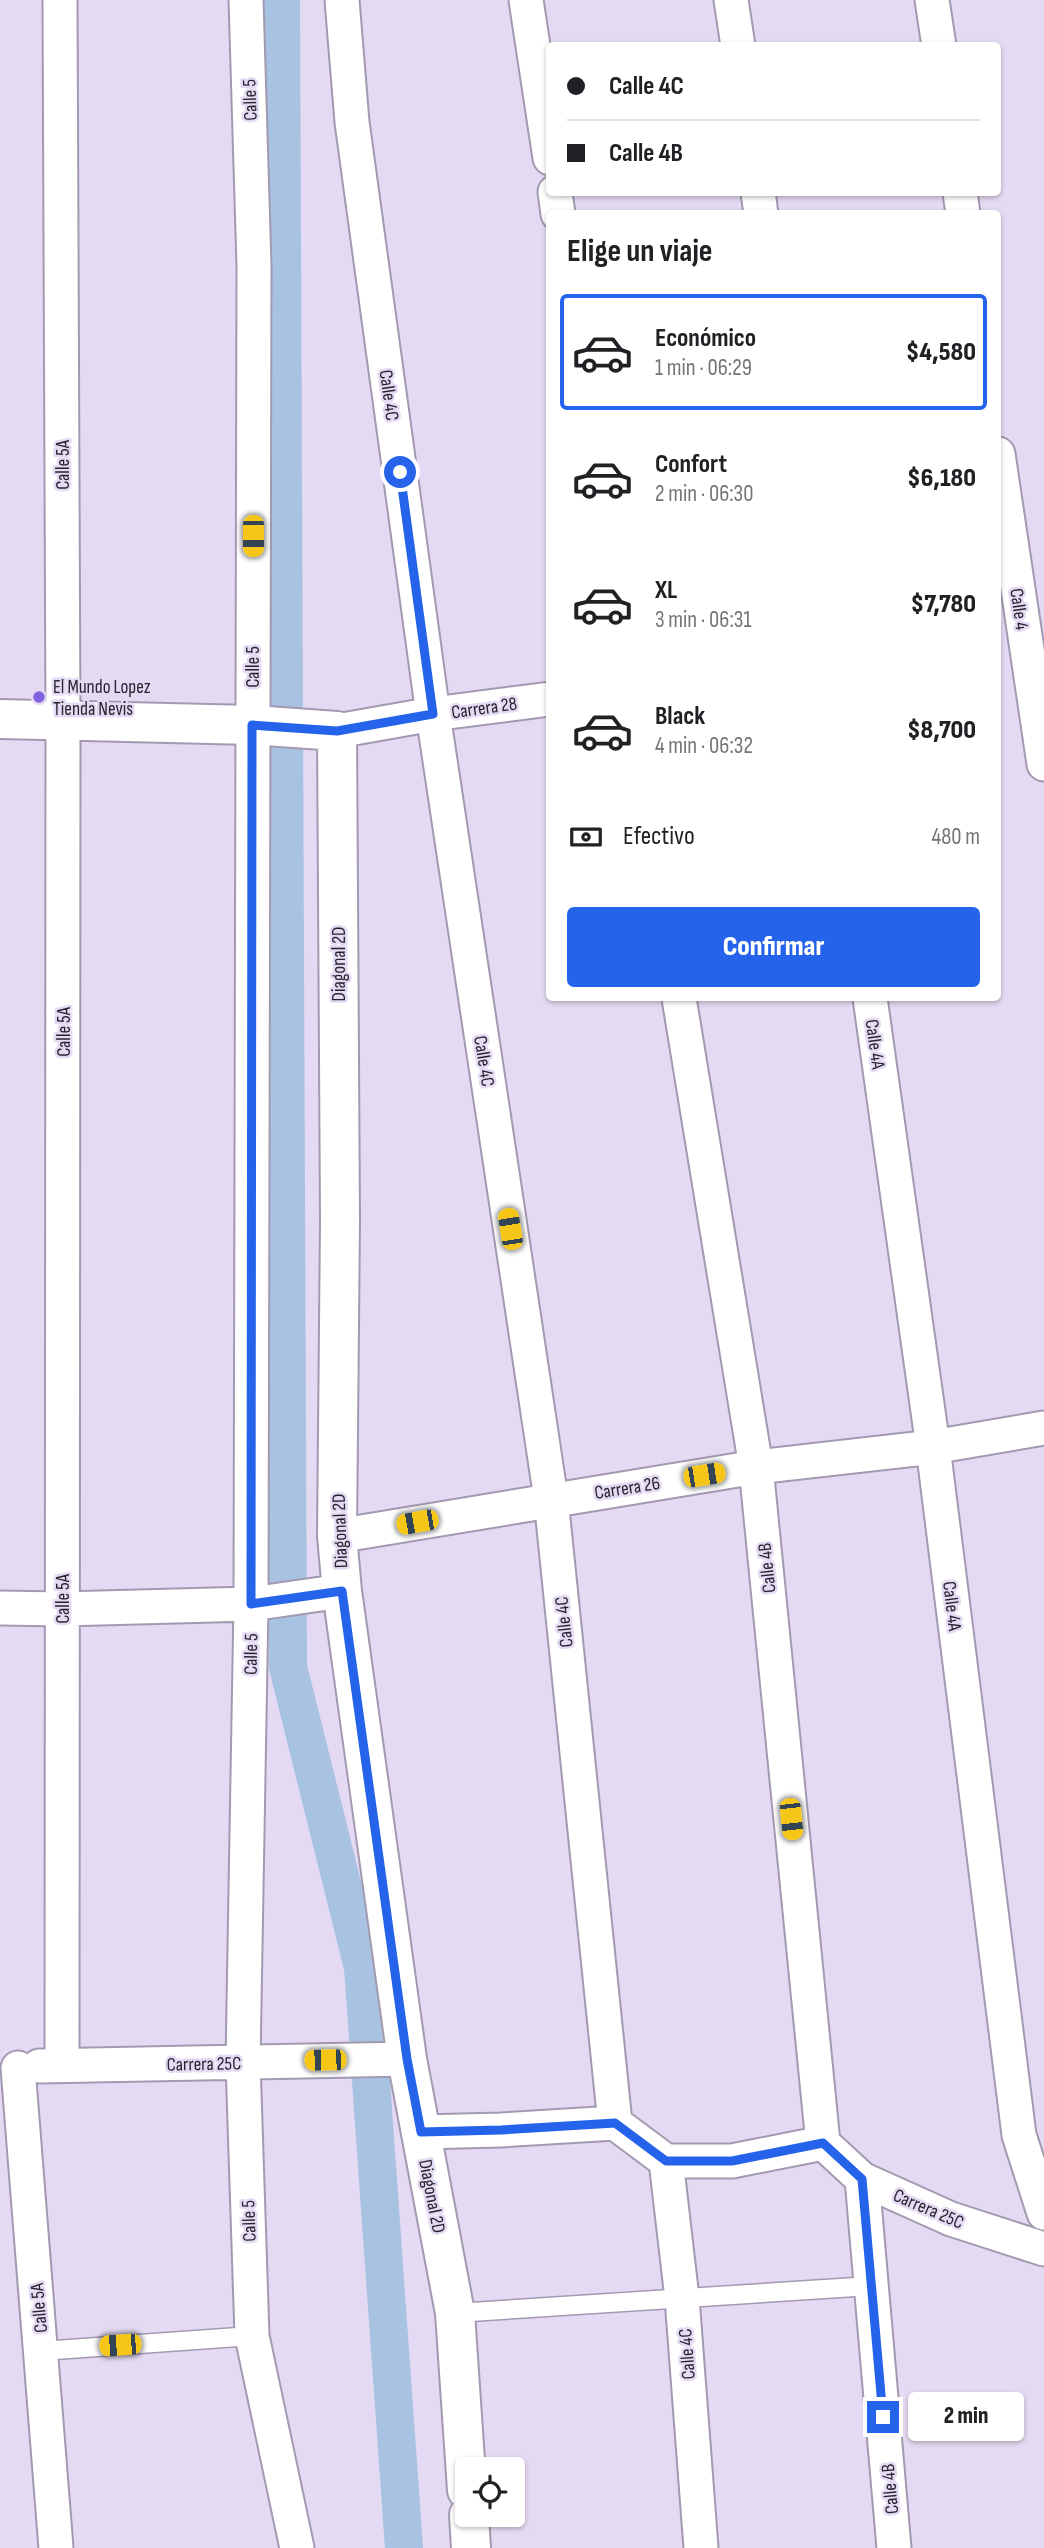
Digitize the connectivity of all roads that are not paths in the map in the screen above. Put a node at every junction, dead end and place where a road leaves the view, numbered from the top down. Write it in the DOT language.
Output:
graph roads {
  1 [pos="60,0"];
  2 [pos="246,0"];
  3 [pos="342,0"];
  4 [pos="526,0"];
  5 [pos="731,0"];
  6 [pos="932,0"];
  7 [pos="737,42"];
  8 [pos="938,42"];
  9 [pos="546,132"];
  10 [pos="1001,476"];
  11 [pos="1022,632"];
  12 [pos="546,700"];
  13 [pos="433,714"];
  14 [pos="0,719"];
  15 [pos="63,721"];
  16 [pos="292,728"];
  17 [pos="1044,764"];
  18 [pos="679,1001"];
  19 [pos="870,1001"];
  20 [pos="1044,1428"];
  21 [pos="933,1447"];
  22 [pos="756,1467"];
  23 [pos="551,1499"];
  24 [pos="337,1536"];
  25 [pos="325,1594"];
  26 [pos="260,1602"];
  27 [pos="0,1608"];
  28 [pos="62,1609"];
  29 [pos="407,2059"];
  30 [pos="243,2062"];
  31 [pos="62,2065"];
  32 [pos="9,2069"];
  33 [pos="615,2123"];
  34 [pos="421,2132"];
  35 [pos="1032,2133"];
  36 [pos="823,2143"];
  37 [pos="666,2161"];
  38 [pos="862,2179"];
  39 [pos="1044,2213"];
  40 [pos="1044,2249"];
  41 [pos="871,2286"];
  42 [pos="682,2298"];
  43 [pos="455,2313"];
  44 [pos="252,2336"];
  45 [pos="41,2351"];
  46 [pos="465,2457"];
  47 [pos="470,2527"];
  48 [pos="56,2548"];
  49 [pos="297,2548"];
  50 [pos="471,2548"];
  51 [pos="701,2548"];
  52 [pos="894,2548"];
  1 -- 15 [label="street, Calle 5A"];
  2 -- 16 [label="street, Calle 5"];
  3 -- 13 [label="street, Calle 4C"];
  4 -- 9 [label="street"];
  5 -- 7 [label="street"];
  6 -- 8 [label="street"];
  10 -- 11 [label="street, Calle 4"];
  11 -- 17 [label="street, Calle 4"];
  12 -- 13 [label="street, Carrera 28"];
  13 -- 16 [label="street, Carrera 28"];
  13 -- 23 [label="street, Calle 4C"];
  14 -- 15 [label="street"];
  15 -- 16 [label="street"];
  15 -- 28 [label="street, Calle 5A"];
  16 -- 24 [label="street, Diagonal 2D"];
  16 -- 26 [label="street, Calle 5"];
  18 -- 22 [label="street, Calle 4B"];
  19 -- 21 [label="street, Calle 4A"];
  20 -- 21 [label="street, Carrera 26"];
  21 -- 22 [label="street, Carrera 26"];
  21 -- 35 [label="street, Calle 4A"];
  22 -- 23 [label="street, Carrera 26"];
  22 -- 36 [label="street, Calle 4B"];
  23 -- 24 [label="street, Carrera 26"];
  23 -- 33 [label="street, Calle 4C"];
  24 -- 25 [label="street, Diagonal 2D"];
  25 -- 26 [label="street"];
  25 -- 29 [label="street, Diagonal 2D"];
  26 -- 28 [label="street"];
  26 -- 30 [label="street, Calle 5"];
  27 -- 28 [label="street"];
  28 -- 31 [label="street, Calle 5A"];
  29 -- 30 [label="street, Carrera 25C"];
  29 -- 34 [label="street, Diagonal 2D"];
  30 -- 31 [label="street, Carrera 25C"];
  30 -- 44 [label="street, Calle 5"];
  31 -- 32 [label="street, Carrera 25C"];
  32 -- 45 [label="street, Calle 5A"];
  33 -- 34 [label="street"];
  33 -- 37 [label="street"];
  34 -- 43 [label="street, Diagonal 2D"];
  35 -- 39 [label="street, Calle 4A"];
  36 -- 37 [label="street"];
  36 -- 38 [label="street, Carrera 25C"];
  37 -- 42 [label="street, Calle 4C"];
  38 -- 40 [label="street, Carrera 25C"];
  38 -- 41 [label="street, Calle 4B"];
  41 -- 42 [label="lane"];
  41 -- 52 [label="street, Calle 4B"];
  42 -- 43 [label="lane"];
  42 -- 51 [label="street, Calle 4C"];
  43 -- 46 [label="street, Diagonal 2D"];
  44 -- 45 [label="lane"];
  44 -- 49 [label="street, Calle 5"];
  45 -- 48 [label="street, Calle 5A"];
  47 -- 50 [label="street"];
}
